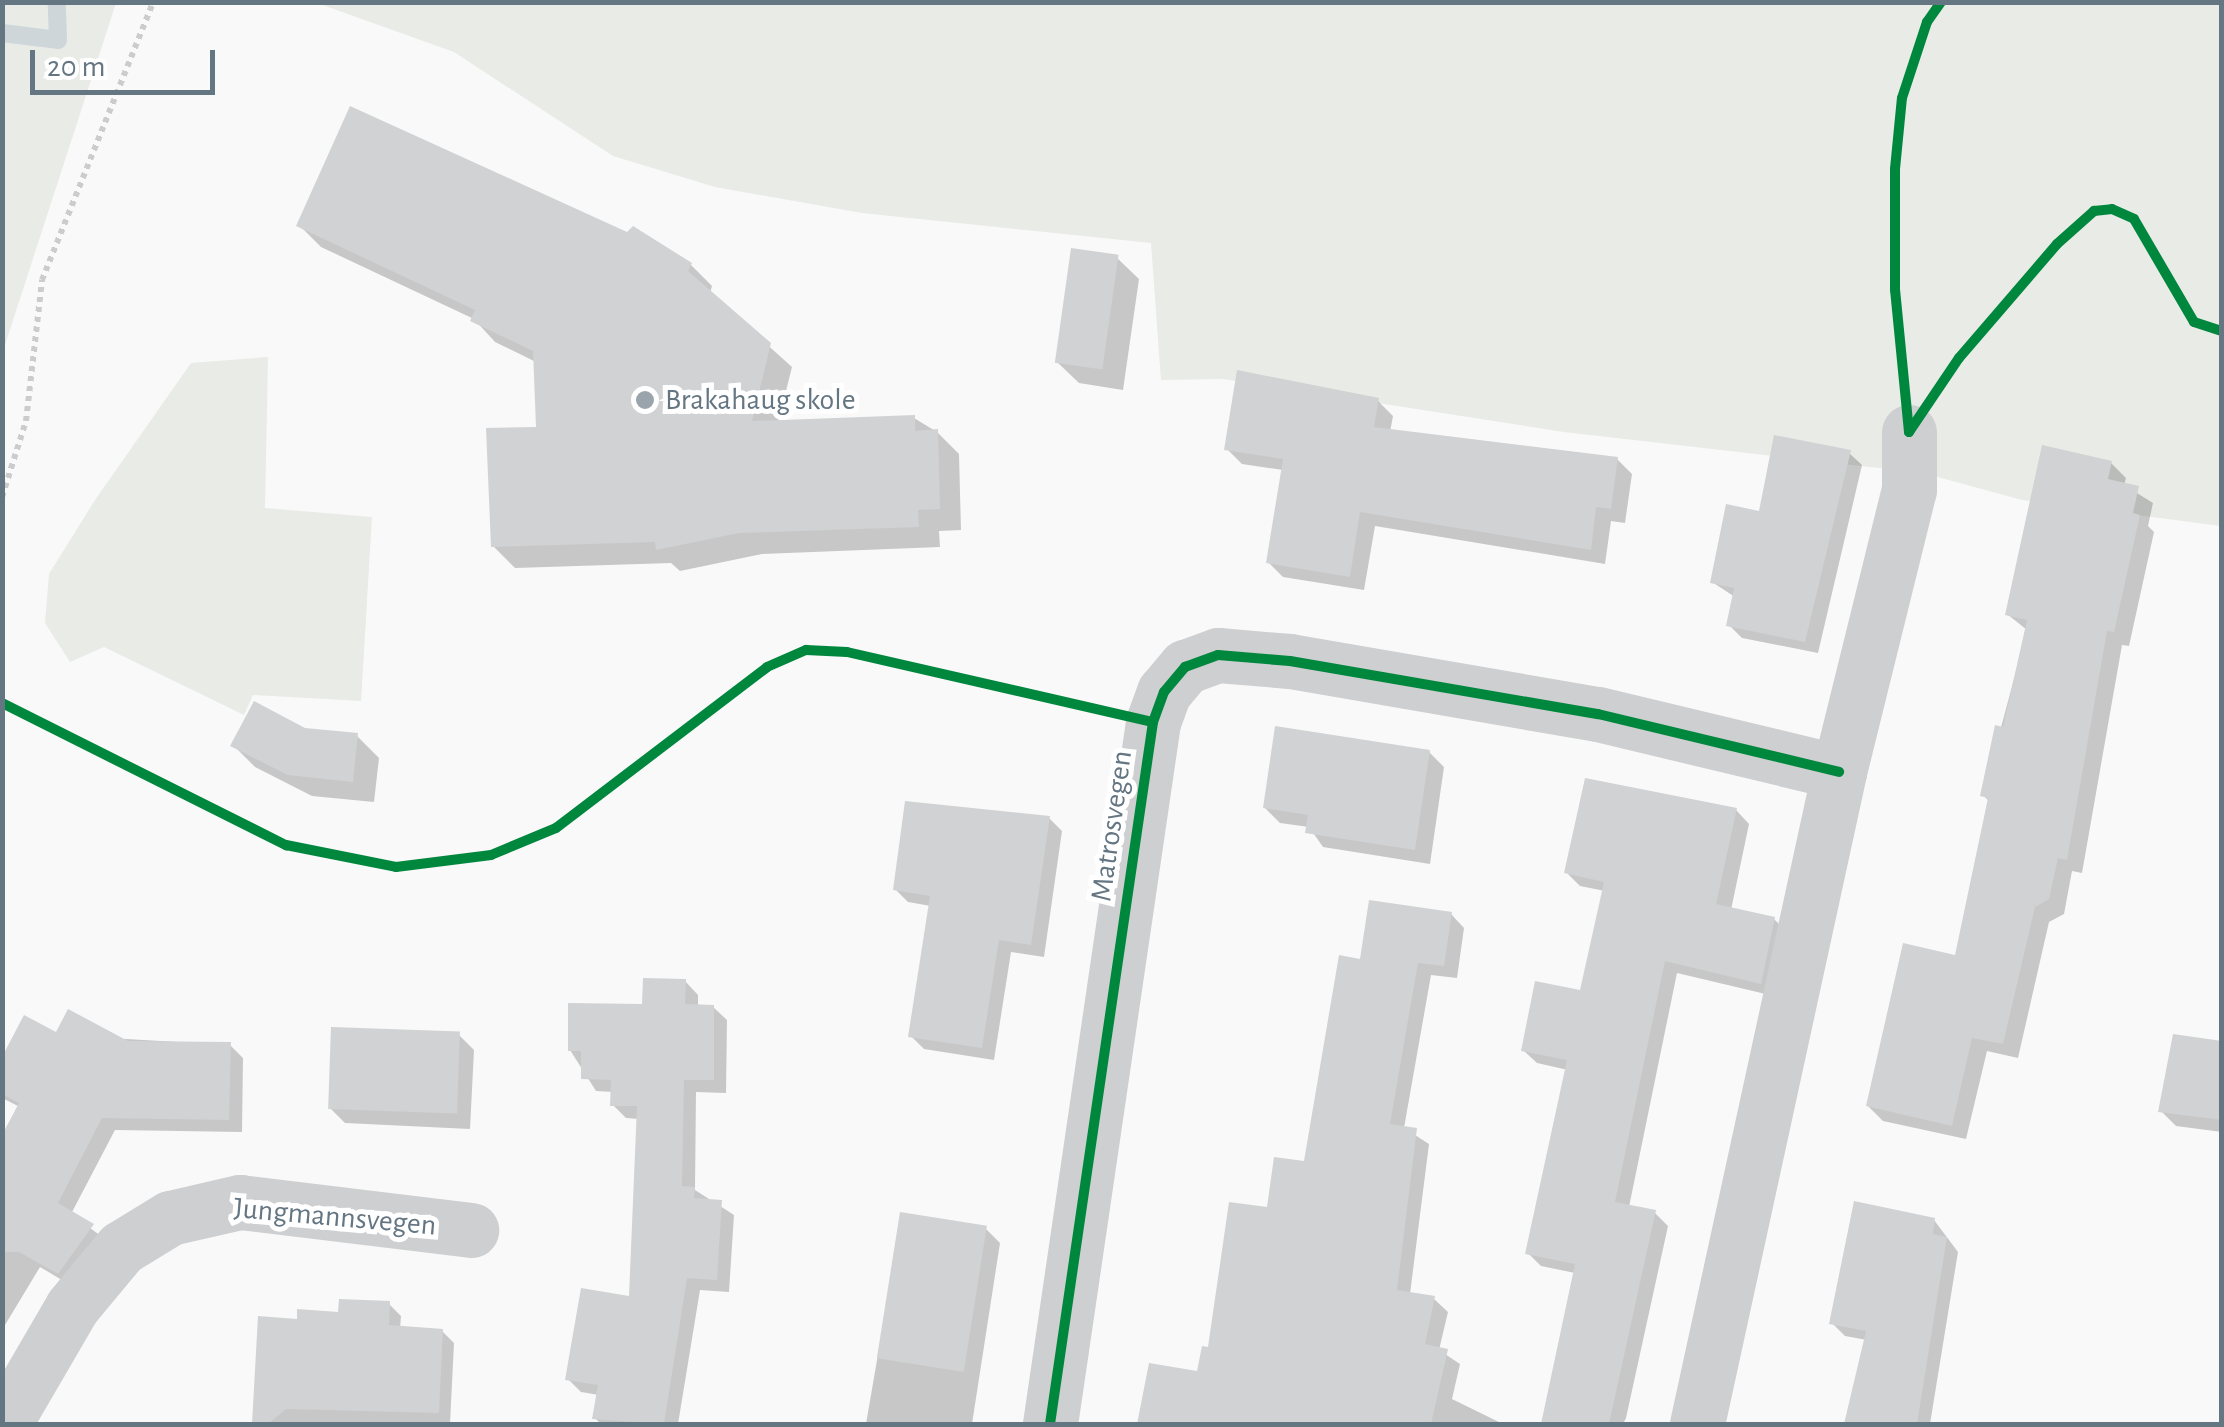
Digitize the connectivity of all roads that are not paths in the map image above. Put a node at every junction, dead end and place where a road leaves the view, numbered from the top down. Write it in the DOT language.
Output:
graph roads {
  1 [pos="1908,432"];
  2 [pos="1838,772"];
  3 [pos="470,1230"];
  4 [pos="4,1424"];
  5 [pos="1050,1424"];
  6 [pos="1697,1424"];
  1 -- 2 [label="street"];
  2 -- 5 [label="street, Matrosvegen"];
  2 -- 6 [label="street"];
  3 -- 4 [label="street, Jungmannsvegen"];
}
